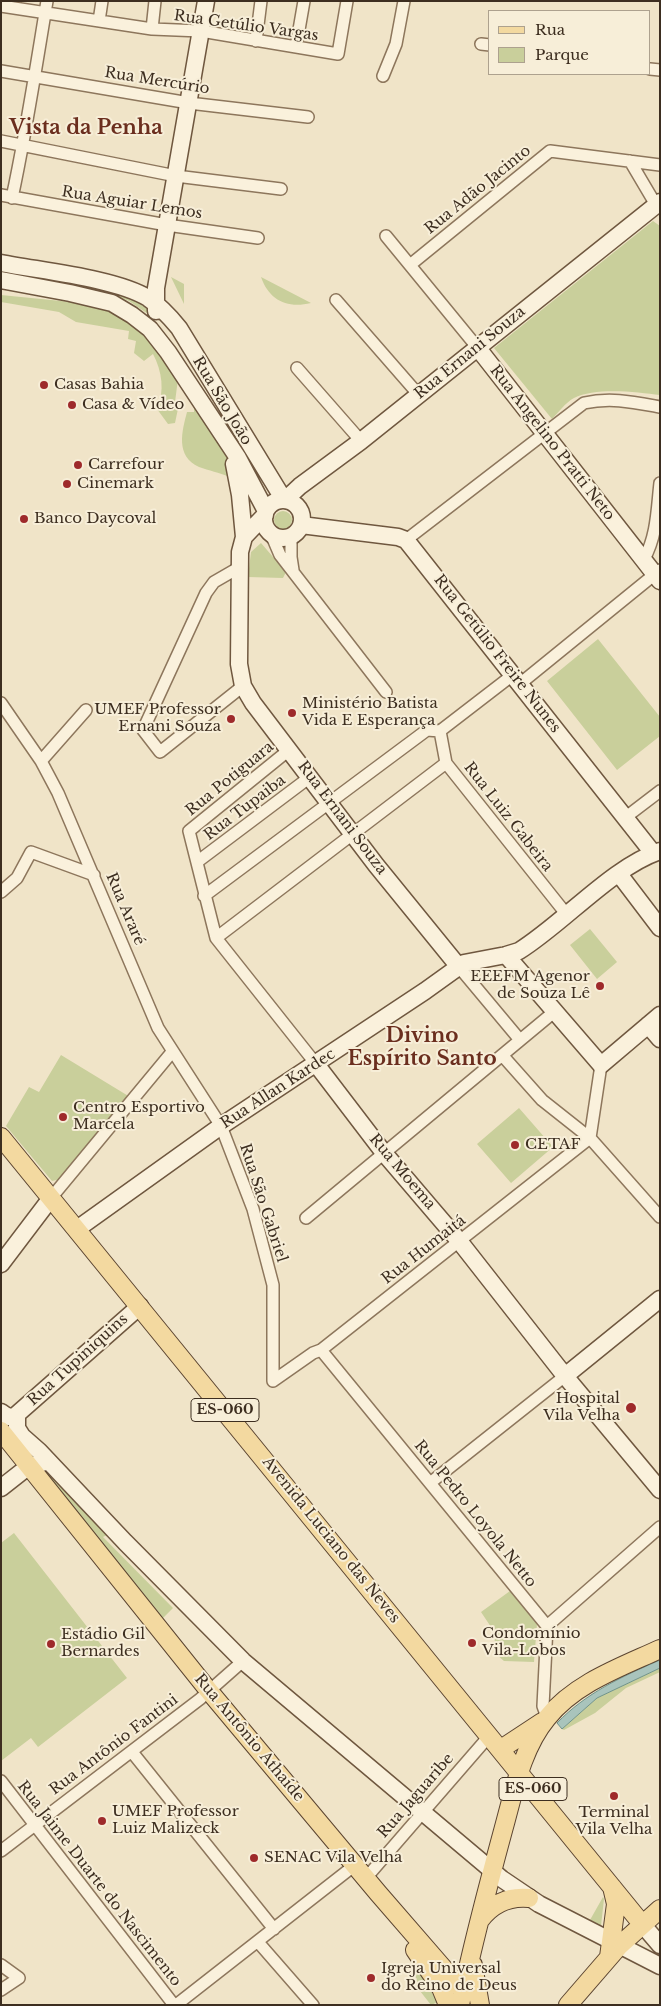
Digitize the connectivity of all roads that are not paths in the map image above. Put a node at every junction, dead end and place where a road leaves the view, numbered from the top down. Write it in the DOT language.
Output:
graph roads {
  1 [pos="102,1"];
  2 [pos="156,1"];
  3 [pos="206,1"];
  4 [pos="262,1"];
  5 [pos="304,1"];
  6 [pos="347,1"];
  7 [pos="404,1"];
  8 [pos="1,6"];
  9 [pos="46,7"];
  10 [pos="99,21"];
  11 [pos="152,29"];
  12 [pos="201,31"];
  13 [pos="256,40"];
  14 [pos="296,47"];
  15 [pos="1,71"];
  16 [pos="33,76"];
  17 [pos="383,76"];
  18 [pos="189,103"];
  19 [pos="308,117"];
  20 [pos="1,141"];
  21 [pos="23,147"];
  22 [pos="630,161"];
  23 [pos="660,165"];
  24 [pos="176,176"];
  25 [pos="281,189"];
  26 [pos="7,196"];
  27 [pos="658,205"];
  28 [pos="166,225"];
  29 [pos="386,236"];
  30 [pos="258,238"];
  31 [pos="1,263"];
  32 [pos="410,265"];
  33 [pos="159,275"];
  34 [pos="1,280"];
  35 [pos="123,288"];
  36 [pos="336,300"];
  37 [pos="156,304"];
  38 [pos="179,328"];
  39 [pos="476,347"];
  40 [pos="168,352"];
  41 [pos="297,368"];
  42 [pos="418,394"];
  43 [pos="660,406"];
  44 [pos="543,434"];
  45 [pos="361,441"];
  46 [pos="227,443"];
  47 [pos="270,476"];
  48 [pos="660,483"];
  49 [pos="300,486"];
  50 [pos="285,500"];
  51 [pos="265,513"];
  52 [pos="296,531"];
  53 [pos="270,533"];
  54 [pos="244,537"];
  55 [pos="406,540"];
  56 [pos="644,559"];
  57 [pos="240,567"];
  58 [pos="294,572"];
  59 [pos="658,575"];
  60 [pos="517,679"];
  61 [pos="243,686"];
  62 [pos="386,692"];
  63 [pos="1,702"];
  64 [pos="86,710"];
  65 [pos="440,731"];
  66 [pos="289,750"];
  67 [pos="41,761"];
  68 [pos="446,763"];
  69 [pos="310,777"];
  70 [pos="660,791"];
  71 [pos="330,801"];
  72 [pos="626,817"];
  73 [pos="189,831"];
  74 [pos="352,833"];
  75 [pos="656,852"];
  76 [pos="197,862"];
  77 [pos="619,874"];
  78 [pos="94,875"];
  79 [pos="1,892"];
  80 [pos="204,896"];
  81 [pos="567,915"];
  82 [pos="660,928"];
  83 [pos="216,938"];
  84 [pos="506,955"];
  85 [pos="459,967"];
  86 [pos="554,1012"];
  87 [pos="654,1020"];
  88 [pos="660,1039"];
  89 [pos="520,1040"];
  90 [pos="172,1052"];
  91 [pos="502,1055"];
  92 [pos="316,1064"];
  93 [pos="601,1065"];
  94 [pos="221,1126"];
  95 [pos="1,1137"];
  96 [pos="590,1138"];
  97 [pos="384,1153"];
  98 [pos="51,1198"];
  99 [pos="660,1217"];
  100 [pos="306,1218"];
  101 [pos="77,1229"];
  102 [pos="460,1242"];
  103 [pos="1,1264"];
  104 [pos="660,1299"];
  105 [pos="140,1306"];
  106 [pos="321,1350"];
  107 [pos="565,1376"];
  108 [pos="274,1381"];
  109 [pos="9,1413"];
  110 [pos="1,1431"];
  111 [pos="29,1466"];
  112 [pos="57,1471"];
  113 [pos="430,1482"];
  114 [pos="1,1488"];
  115 [pos="660,1490"];
  116 [pos="660,1527"];
  117 [pos="548,1626"];
  118 [pos="660,1649"];
  119 [pos="243,1661"];
  120 [pos="209,1691"];
  121 [pos="547,1718"];
  122 [pos="490,1735"];
  123 [pos="501,1749"];
  124 [pos="132,1752"];
  125 [pos="520,1771"];
  126 [pos="1,1782"];
  127 [pos="422,1813"];
  128 [pos="35,1825"];
  129 [pos="1,1851"];
  130 [pos="360,1871"];
  131 [pos="492,1871"];
  132 [pos="612,1886"];
  133 [pos="378,1893"];
  134 [pos="529,1898"];
  135 [pos="660,1909"];
  136 [pos="480,1921"];
  137 [pos="642,1924"];
  138 [pos="274,1928"];
  139 [pos="258,1942"];
  140 [pos="660,1945"];
  141 [pos="613,1948"];
  142 [pos="472,1954"];
  143 [pos="1,1965"];
  144 [pos="660,1966"];
  145 [pos="1,1990"];
  146 [pos="466,2000"];
  147 [pos="175,2005"];
  148 [pos="313,2005"];
  149 [pos="448,2005"];
  150 [pos="480,2005"];
  151 [pos="568,2005"];
  1 -- 10 [label="street"];
  2 -- 11 [label="street"];
  3 -- 12 [label="street"];
  4 -- 13 [label="street"];
  5 -- 14 [label="street"];
  6 -- 14 [label="street, Rua Getúlio Vargas"];
  7 -- 17 [label="street"];
  8 -- 9 [label="street, Rua Getúlio Vargas"];
  9 -- 10 [label="street, Rua Getúlio Vargas"];
  9 -- 16 [label="street"];
  10 -- 11 [label="street, Rua Getúlio Vargas"];
  11 -- 12 [label="street, Rua Getúlio Vargas"];
  12 -- 13 [label="street, Rua Getúlio Vargas"];
  12 -- 18 [label="street"];
  13 -- 14 [label="street, Rua Getúlio Vargas"];
  15 -- 16 [label="street, Rua Mercúrio"];
  16 -- 18 [label="street, Rua Mercúrio"];
  16 -- 21 [label="street"];
  18 -- 19 [label="street, Rua Mercúrio"];
  18 -- 24 [label="street"];
  20 -- 21 [label="street"];
  21 -- 24 [label="street"];
  21 -- 26 [label="street"];
  22 -- 23 [label="street, Rua Adão Jacinto"];
  22 -- 27 [label="street"];
  22 -- 32 [label="street, Rua Adão Jacinto"];
  24 -- 25 [label="street"];
  24 -- 28 [label="street"];
  26 -- 28 [label="street, Rua Aguiar Lemos"];
  27 -- 39 [label="street, Rua Ernani Souza"];
  28 -- 30 [label="street, Rua Aguiar Lemos"];
  28 -- 33 [label="street"];
  29 -- 32 [label="street, Rua Angelino Pratti Neto"];
  31 -- 35 [label="street, Rua São João"];
  32 -- 39 [label="street, Rua Angelino Pratti Neto"];
  33 -- 35 [label="street"];
  33 -- 37 [label="street"];
  33 -- 38 [label="street"];
  34 -- 40 [label="street"];
  35 -- 37 [label="street, Rua São João"];
  36 -- 42 [label="street"];
  37 -- 38 [label="street, Rua São João"];
  37 -- 40 [label="street"];
  38 -- 47 [label="street, Rua São João"];
  39 -- 42 [label="street, Rua Ernani Souza"];
  39 -- 44 [label="street, Rua Angelino Pratti Neto"];
  40 -- 46 [label="street, Rua São João"];
  41 -- 45 [label="street"];
  42 -- 45 [label="street, Rua Ernani Souza"];
  43 -- 44 [label="street"];
  44 -- 55 [label="street"];
  44 -- 56 [label="street, Rua Angelino Pratti Neto"];
  45 -- 49 [label="street, Rua Ernani Souza"];
  46 -- 51 [label="street, Rua São João"];
  46 -- 54 [label="street, Rua Ernani Souza"];
  47 -- 49 [label="street"];
  47 -- 50 [label="street, Rua São João"];
  48 -- 56 [label="street"];
  49 -- 50 [label="street, Rua Ernani Souza"];
  50 -- 51 [label="street"];
  50 -- 52 [label="street"];
  51 -- 53 [label="street"];
  51 -- 54 [label="street"];
  52 -- 53 [label="street"];
  52 -- 55 [label="street"];
  52 -- 58 [label="street"];
  53 -- 57 [label="street, Rua Ernani Souza"];
  53 -- 58 [label="street"];
  54 -- 57 [label="street, Rua Ernani Souza"];
  55 -- 60 [label="street, Rua Getúlio Freire Nunes"];
  56 -- 59 [label="street, Rua Angelino Pratti Neto"];
  57 -- 61 [label="street, Rua Ernani Souza"];
  57 -- 61 [label="street"];
  58 -- 62 [label="street"];
  59 -- 60 [label="street"];
  60 -- 65 [label="street"];
  60 -- 72 [label="street, Rua Getúlio Freire Nunes"];
  61 -- 66 [label="street, Rua Ernani Souza"];
  63 -- 67 [label="street, Rua Araré"];
  64 -- 67 [label="street"];
  65 -- 68 [label="street, Rua Luiz Gabeira"];
  65 -- 71 [label="street"];
  66 -- 69 [label="street, Rua Ernani Souza"];
  66 -- 73 [label="street, Rua Potiguara"];
  67 -- 78 [label="street, Rua Araré"];
  68 -- 74 [label="street"];
  68 -- 81 [label="street, Rua Luiz Gabeira"];
  69 -- 71 [label="street, Rua Ernani Souza"];
  69 -- 76 [label="street, Rua Tupaiba"];
  70 -- 72 [label="street"];
  71 -- 74 [label="street, Rua Ernani Souza"];
  71 -- 80 [label="street"];
  72 -- 75 [label="street, Rua Getúlio Freire Nunes"];
  73 -- 76 [label="street, Rua Moema"];
  74 -- 83 [label="street"];
  74 -- 85 [label="street, Rua Ernani Souza"];
  75 -- 77 [label="street, Rua Allan Kardec"];
  76 -- 80 [label="street, Rua Moema"];
  77 -- 81 [label="street, Rua Allan Kardec"];
  77 -- 82 [label="street"];
  78 -- 79 [label="street"];
  78 -- 90 [label="street, Rua Araré"];
  80 -- 83 [label="street, Rua Moema"];
  81 -- 84 [label="street, Rua Allan Kardec"];
  83 -- 92 [label="street, Rua Moema"];
  84 -- 85 [label="street, Rua Allan Kardec"];
  84 -- 86 [label="street"];
  85 -- 89 [label="street, Rua Ernani Souza"];
  85 -- 92 [label="street, Rua Allan Kardec"];
  86 -- 89 [label="street"];
  86 -- 93 [label="street"];
  87 -- 88 [label="street"];
  87 -- 93 [label="street"];
  89 -- 91 [label="street"];
  90 -- 94 [label="street, Rua Araré"];
  90 -- 98 [label="street"];
  91 -- 96 [label="street"];
  91 -- 97 [label="street"];
  92 -- 94 [label="street, Rua Allan Kardec"];
  92 -- 97 [label="street, Rua Moema"];
  93 -- 96 [label="street"];
  94 -- 101 [label="street, Rua Allan Kardec"];
  94 -- 108 [label="street, Rua São Gabriel"];
  95 -- 98 [label="main road, Avenida Luciano das Neves / ES-060"];
  96 -- 99 [label="street"];
  96 -- 102 [label="street, Rua Humaitá"];
  97 -- 100 [label="street"];
  97 -- 102 [label="street, Rua Moema"];
  98 -- 101 [label="main road, Avenida Luciano das Neves / ES-060"];
  98 -- 103 [label="street"];
  101 -- 105 [label="main road, Avenida Luciano das Neves / ES-060"];
  102 -- 106 [label="street, Rua Humaitá"];
  102 -- 107 [label="street, Rua Moema"];
  104 -- 107 [label="street"];
  105 -- 109 [label="street, Rua Tupiniquins"];
  105 -- 122 [label="main road, Avenida Luciano das Neves / ES-060"];
  106 -- 108 [label="street, Rua Humaitá"];
  106 -- 113 [label="street, Rua Pedro Loyola Netto"];
  107 -- 113 [label="street"];
  107 -- 115 [label="street, Rua Moema"];
  109 -- 112 [label="street"];
  110 -- 111 [label="main road, Rua Antônio Athaíde"];
  111 -- 112 [label="street"];
  111 -- 114 [label="street"];
  111 -- 120 [label="main road, Rua Antônio Athaíde"];
  112 -- 119 [label="street"];
  113 -- 117 [label="street, Rua Pedro Loyola Netto"];
  116 -- 117 [label="street"];
  117 -- 121 [label="street"];
  118 -- 121 [label="main road"];
  119 -- 120 [label="street, Rua Antônio Fantini"];
  119 -- 127 [label="street"];
  120 -- 124 [label="street, Rua Antônio Fantini"];
  120 -- 130 [label="main road, Rua Antônio Athaíde"];
  121 -- 123 [label="main road"];
  121 -- 125 [label="main road"];
  122 -- 123 [label="main road, Avenida Luciano das Neves / ES-060"];
  122 -- 127 [label="street, Rua Jaguaribe"];
  123 -- 125 [label="main road, Avenida Luciano das Neves / ES-060"];
  124 -- 128 [label="street, Rua Antônio Fantini"];
  124 -- 138 [label="street"];
  125 -- 131 [label="main road"];
  125 -- 132 [label="main road, Avenida Luciano das Neves / ES-060"];
  126 -- 128 [label="street, Rua Jaime Duarte do Nascimento"];
  127 -- 130 [label="street, Rua Jaguaribe"];
  127 -- 131 [label="street"];
  128 -- 129 [label="street, Rua Antônio Fantini"];
  128 -- 147 [label="street, Rua Jaime Duarte do Nascimento"];
  130 -- 133 [label="main road, Rua Antônio Athaíde"];
  130 -- 138 [label="street, Rua Jaguaribe"];
  131 -- 134 [label="street"];
  131 -- 136 [label="main road"];
  132 -- 137 [label="main road, Avenida Luciano das Neves"];
  132 -- 141 [label="main road"];
  133 -- 146 [label="main road, Rua Antônio Athaíde"];
  133 -- 149 [label="main road"];
  134 -- 136 [label="main road"];
  134 -- 141 [label="street"];
  135 -- 137 [label="main road"];
  136 -- 142 [label="main road"];
  137 -- 140 [label="street, Avenida Luciano das Neves"];
  137 -- 141 [label="main road"];
  138 -- 139 [label="street, Rua Jaguaribe"];
  139 -- 147 [label="street, Rua Jaguaribe"];
  139 -- 148 [label="street"];
  141 -- 144 [label="street"];
  141 -- 151 [label="main road"];
  142 -- 146 [label="main road"];
  142 -- 150 [label="main road"];
  143 -- 145 [label="street"];
}
